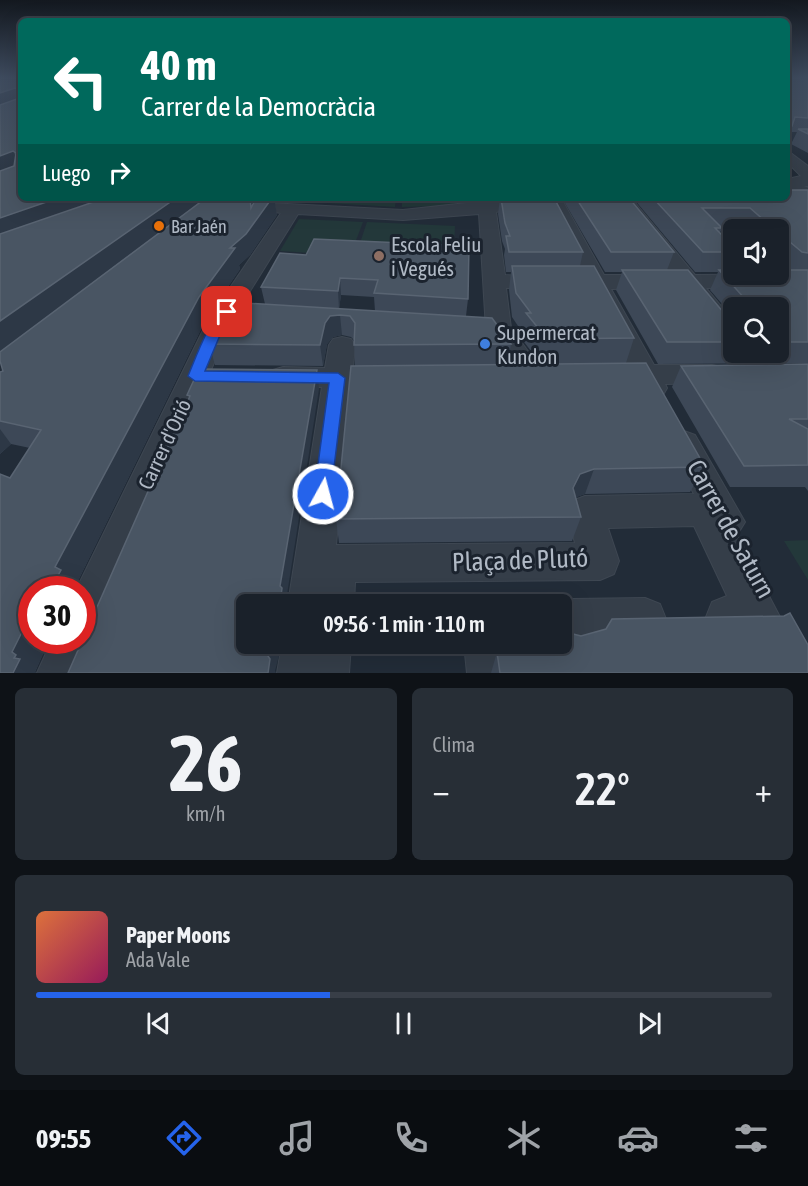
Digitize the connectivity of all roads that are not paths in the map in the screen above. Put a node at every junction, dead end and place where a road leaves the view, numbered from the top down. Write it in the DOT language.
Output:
graph roads {
  1 [pos="790,153"];
  2 [pos="790,159"];
  3 [pos="802,184"];
  4 [pos="526,201"];
  5 [pos="554,201"];
  6 [pos="626,202"];
  7 [pos="260,206"];
  8 [pos="487,208"];
  9 [pos="292,209"];
  10 [pos="495,281"];
  11 [pos="688,281"];
  12 [pos="808,281"];
  13 [pos="595,282"];
  14 [pos="723,331"];
  15 [pos="342,345"];
  16 [pos="723,360"];
  17 [pos="589,375"];
  18 [pos="645,375"];
  19 [pos="498,376"];
  20 [pos="254,377"];
  21 [pos="406,377"];
  22 [pos="338,378"];
  23 [pos="310,594"];
  24 [pos="334,594"];
  25 [pos="96,596"];
  26 [pos="787,632"];
  27 [pos="572,636"];
  28 [pos="69,654"];
  29 [pos="303,654"];
  30 [pos="328,654"];
  31 [pos="487,654"];
  32 [pos="60,673"];
  33 [pos="300,673"];
  34 [pos="326,673"];
  35 [pos="489,673"];
  1 -- 3 [label="street"];
  2 -- 3 [label="street"];
  4 -- 8 [label="street"];
  5 -- 13 [label="street, Carrer de Saturn"];
  6 -- 11 [label="street"];
  7 -- 9 [label="street"];
  8 -- 9 [label="street"];
  8 -- 10 [label="street"];
  9 -- 25 [label="street, Carrer d'Orió"];
  10 -- 13 [label="street"];
  10 -- 19 [label="street"];
  11 -- 12 [label="street"];
  11 -- 13 [label="street"];
  11 -- 14 [label="street"];
  13 -- 18 [label="street, Carrer de Saturn"];
  15 -- 22 [label="street"];
  16 -- 18 [label="street"];
  17 -- 18 [label="street"];
  18 -- 26 [label="street, Carrer de Saturn"];
  20 -- 22 [label="street"];
  21 -- 22 [label="street"];
  22 -- 23 [label="street"];
  24 -- 27 [label="street, Plaça de Plutó"];
  28 -- 32 [label="street"];
  29 -- 33 [label="street"];
  30 -- 34 [label="street"];
  31 -- 35 [label="street"];
}
